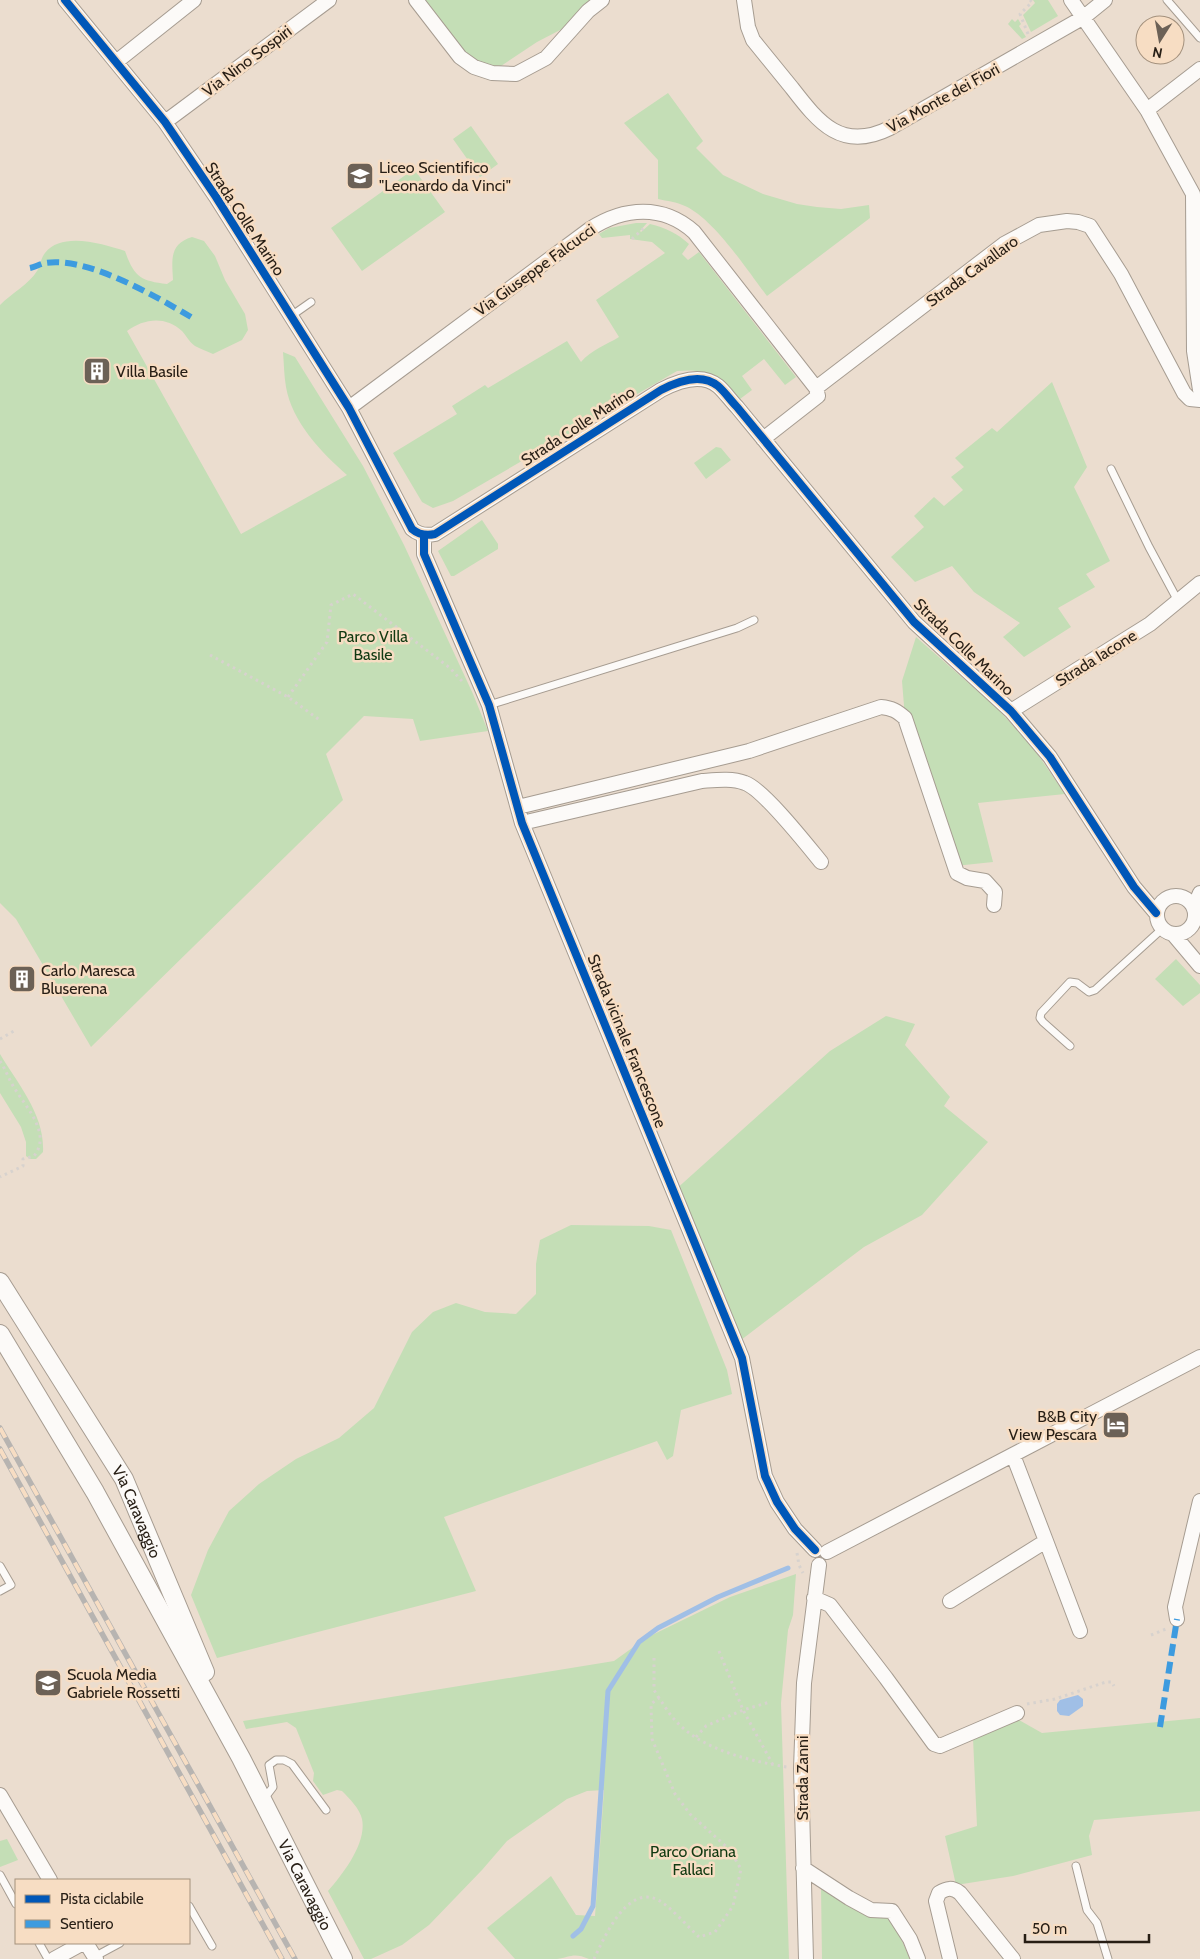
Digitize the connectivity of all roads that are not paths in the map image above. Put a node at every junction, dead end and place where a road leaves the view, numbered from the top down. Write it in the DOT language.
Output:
graph roads {
  1 [pos="65,0"];
  2 [pos="194,0"];
  3 [pos="329,0"];
  4 [pos="416,0"];
  5 [pos="602,0"];
  6 [pos="744,0"];
  7 [pos="1071,0"];
  8 [pos="1105,0"];
  9 [pos="1167,0"];
  10 [pos="1084,17"];
  11 [pos="1200,38"];
  12 [pos="116,62"];
  13 [pos="1200,69"];
  14 [pos="1147,110"];
  15 [pos="165,122"];
  16 [pos="312,302"];
  17 [pos="291,316"];
  18 [pos="816,388"];
  19 [pos="1200,390"];
  20 [pos="1200,400"];
  21 [pos="349,408"];
  22 [pos="763,439"];
  23 [pos="1111,469"];
  24 [pos="424,535"];
  25 [pos="1200,583"];
  26 [pos="1178,602"];
  27 [pos="754,620"];
  28 [pos="489,705"];
  29 [pos="1011,711"];
  30 [pos="518,807"];
  31 [pos="522,822"];
  32 [pos="821,862"];
  33 [pos="1200,893"];
  34 [pos="994,905"];
  35 [pos="1194,907"];
  36 [pos="1156,913"];
  37 [pos="1190,929"];
  38 [pos="1168,931"];
  39 [pos="1198,963"];
  40 [pos="1070,1046"];
  41 [pos="0,1282"];
  42 [pos="0,1334"];
  43 [pos="1200,1357"];
  44 [pos="1013,1455"];
  45 [pos="1200,1502"];
  46 [pos="1046,1541"];
  47 [pos="821,1551"];
  48 [pos="0,1566"];
  49 [pos="0,1591"];
  50 [pos="814,1598"];
  51 [pos="950,1601"];
  52 [pos="1172,1621"];
  53 [pos="1080,1631"];
  54 [pos="1020,1709"];
  55 [pos="241,1758"];
  56 [pos="0,1795"];
  57 [pos="262,1800"];
  58 [pos="326,1810"];
  59 [pos="1076,1866"];
  60 [pos="803,1868"];
  61 [pos="0,1875"];
  62 [pos="49,1879"];
  63 [pos="15,1902"];
  64 [pos="190,1908"];
  65 [pos="40,1944"];
  66 [pos="83,1944"];
  67 [pos="86,1944"];
  68 [pos="118,1944"];
  69 [pos="212,1946"];
  70 [pos="95,1958"];
  71 [pos="339,1958"];
  72 [pos="48,1959"];
  73 [pos="54,1959"];
  74 [pos="806,1959"];
  75 [pos="918,1959"];
  76 [pos="950,1959"];
  77 [pos="1013,1959"];
  78 [pos="1108,1959"];
  1 -- 12 [label="street, Strada Colle Marino"];
  2 -- 12 [label="street"];
  3 -- 15 [label="street, Via Nino Sospiri"];
  4 -- 5 [label="street"];
  6 -- 10 [label="street, Via Monte dei Fiori"];
  7 -- 10 [label="street"];
  8 -- 10 [label="street"];
  9 -- 11 [label="lane"];
  10 -- 14 [label="street"];
  12 -- 15 [label="street, Strada Colle Marino"];
  13 -- 14 [label="street"];
  14 -- 19 [label="street"];
  15 -- 17 [label="street, Strada Colle Marino"];
  16 -- 17 [label="lane"];
  17 -- 21 [label="street, Strada Colle Marino"];
  18 -- 20 [label="street, Strada Cavallaro"];
  18 -- 21 [label="street, Via Giuseppe Falcucci"];
  18 -- 22 [label="street"];
  21 -- 24 [label="street, Strada Colle Marino"];
  22 -- 24 [label="street, Strada Colle Marino"];
  22 -- 29 [label="street, Strada Colle Marino"];
  23 -- 26 [label="lane"];
  24 -- 28 [label="street, Strada vicinale Francescone"];
  25 -- 26 [label="street, Strada Iacone"];
  26 -- 29 [label="street, Strada Iacone"];
  27 -- 28 [label="lane"];
  28 -- 30 [label="street, Strada vicinale Francescone"];
  29 -- 36 [label="street, Strada Colle Marino"];
  30 -- 31 [label="street, Strada vicinale Francescone"];
  30 -- 34 [label="street"];
  31 -- 32 [label="street"];
  31 -- 47 [label="street, Strada vicinale Francescone"];
  33 -- 35 [label="street"];
  35 -- 36 [label="street"];
  35 -- 37 [label="street"];
  36 -- 38 [label="street"];
  37 -- 38 [label="street"];
  37 -- 39 [label="street"];
  38 -- 39 [label="street"];
  38 -- 40 [label="lane"];
  41 -- 55 [label="street, Via Caravaggio"];
  42 -- 55 [label="street, Via Caravaggio"];
  43 -- 44 [label="street"];
  44 -- 46 [label="street"];
  44 -- 47 [label="street"];
  45 -- 52 [label="street"];
  46 -- 51 [label="street"];
  46 -- 53 [label="street"];
  47 -- 50 [label="street, Strada Zanni"];
  48 -- 49 [label="lane"];
  50 -- 54 [label="street"];
  50 -- 60 [label="street, Strada Zanni"];
  55 -- 57 [label="street, Via Caravaggio"];
  56 -- 62 [label="street"];
  57 -- 58 [label="lane"];
  57 -- 71 [label="street, Via Caravaggio"];
  59 -- 78 [label="lane"];
  60 -- 74 [label="street, Strada Zanni"];
  60 -- 75 [label="street"];
  61 -- 63 [label="lane"];
  64 -- 69 [label="lane"];
  65 -- 72 [label="lane"];
  66 -- 73 [label="street"];
  67 -- 70 [label="street"];
  68 -- 70 [label="lane"];
  76 -- 77 [label="street"];
}
